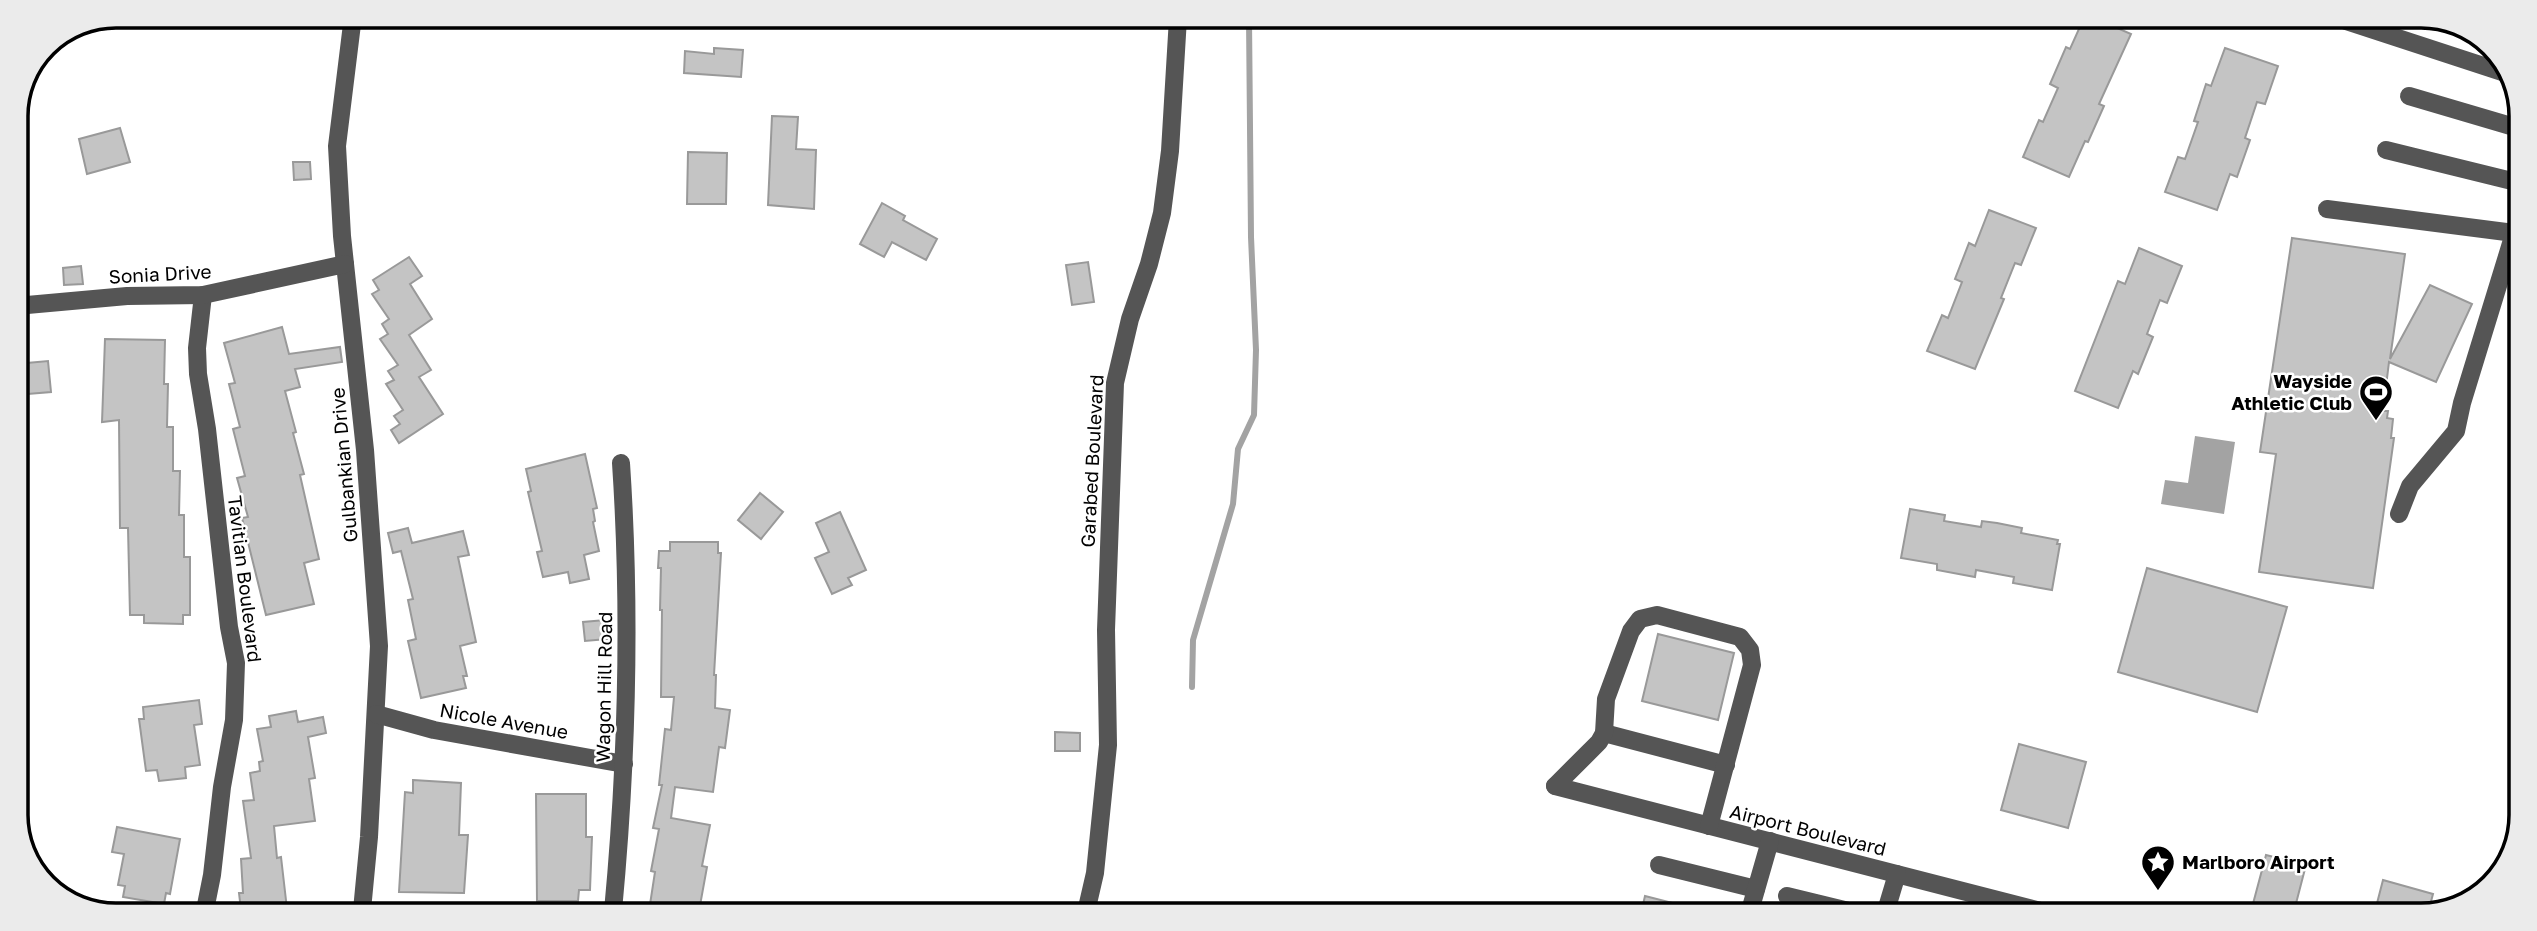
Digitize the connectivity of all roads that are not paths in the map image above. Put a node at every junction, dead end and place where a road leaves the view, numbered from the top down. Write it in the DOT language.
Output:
graph roads {
  1 [pos="352,28"];
  2 [pos="1177,28"];
  3 [pos="2367,28"];
  4 [pos="2496,70"];
  5 [pos="2409,96"];
  6 [pos="2509,125"];
  7 [pos="2385,150"];
  8 [pos="2509,180"];
  9 [pos="2327,209"];
  10 [pos="2509,232"];
  11 [pos="2509,249"];
  12 [pos="345,264"];
  13 [pos="203,295"];
  14 [pos="28,305"];
  15 [pos="621,463"];
  16 [pos="2399,514"];
  17 [pos="376,714"];
  18 [pos="1604,733"];
  19 [pos="624,764"];
  20 [pos="1726,765"];
  21 [pos="1709,826"];
  22 [pos="1770,841"];
  23 [pos="1660,865"];
  24 [pos="1897,874"];
  25 [pos="1756,889"];
  26 [pos="1787,896"];
  27 [pos="206,903"];
  28 [pos="363,903"];
  29 [pos="614,903"];
  30 [pos="1088,903"];
  31 [pos="1752,903"];
  32 [pos="1816,903"];
  33 [pos="1888,903"];
  34 [pos="1990,903"];
  1 -- 12 [label="street, Gulbankian Drive"];
  2 -- 30 [label="street, Garabed Boulevard"];
  3 -- 4 [label="street"];
  5 -- 6 [label="street"];
  7 -- 8 [label="street"];
  9 -- 10 [label="street"];
  11 -- 16 [label="street"];
  12 -- 13 [label="street, Sonia Drive"];
  12 -- 17 [label="street, Gulbankian Drive"];
  13 -- 14 [label="street, Sonia Drive"];
  13 -- 27 [label="street, Tavitian Boulevard"];
  15 -- 19 [label="street, Wagon Hill Road"];
  17 -- 19 [label="street, Nicole Avenue"];
  17 -- 28 [label="street, Gulbankian Drive"];
  18 -- 20 [label="street"];
  18 -- 20 [label="street"];
  18 -- 21 [label="street, Airport Boulevard"];
  19 -- 29 [label="street, Wagon Hill Road"];
  20 -- 21 [label="street"];
  21 -- 22 [label="street, Airport Boulevard"];
  22 -- 24 [label="street, Airport Boulevard"];
  22 -- 25 [label="street"];
  23 -- 25 [label="street"];
  24 -- 33 [label="street"];
  24 -- 34 [label="street, Airport Boulevard"];
  25 -- 31 [label="street"];
  26 -- 32 [label="street"];
}
